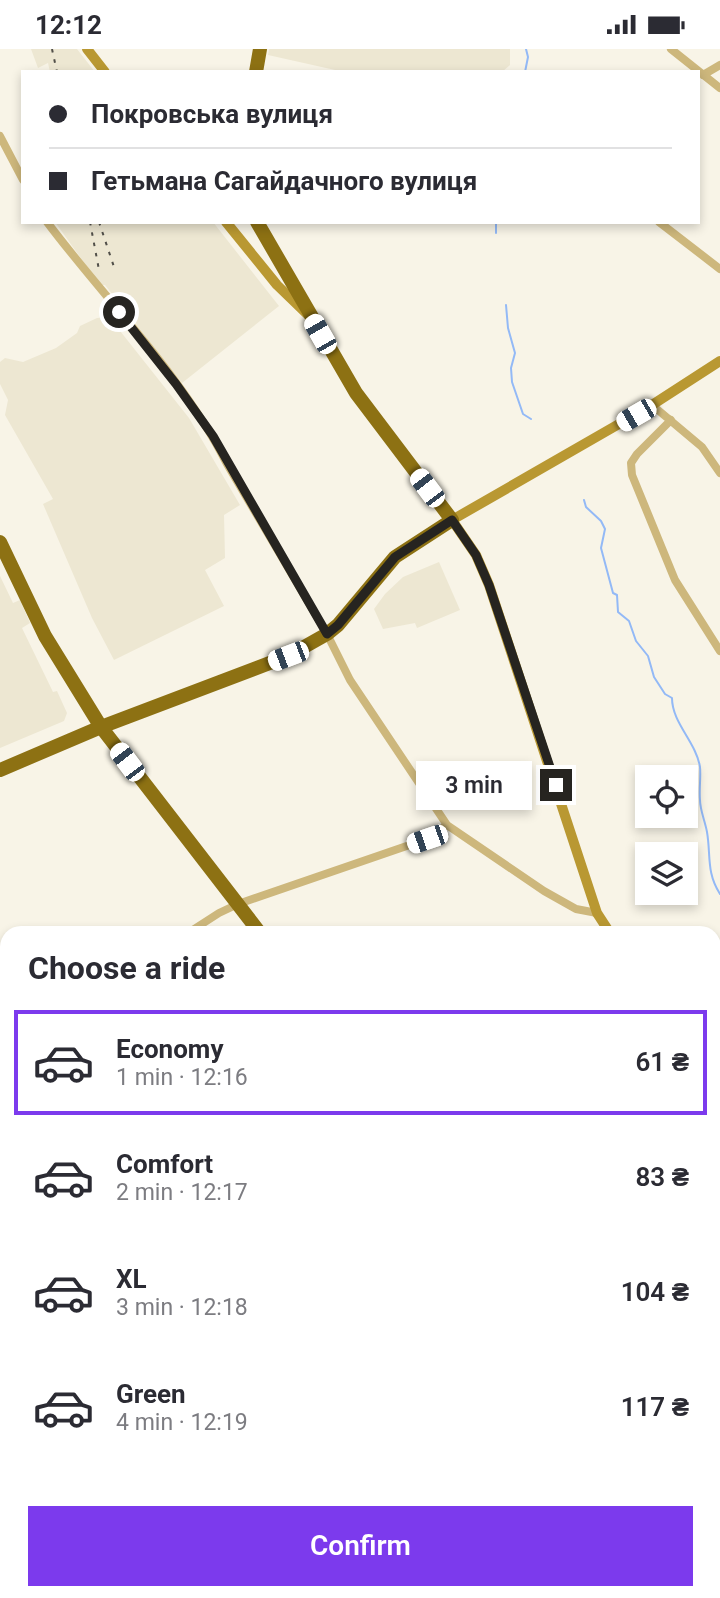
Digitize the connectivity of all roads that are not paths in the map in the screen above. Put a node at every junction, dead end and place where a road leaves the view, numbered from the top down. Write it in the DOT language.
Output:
graph roads {
  1 [pos="88,49"];
  2 [pos="260,49"];
  3 [pos="671,49"];
  4 [pos="720,65"];
  5 [pos="104,70"];
  6 [pos="256,70"];
  7 [pos="697,70"];
  8 [pos="700,73"];
  9 [pos="703,75"];
  10 [pos="720,88"];
  11 [pos="0,136"];
  12 [pos="21,176"];
  13 [pos="49,224"];
  14 [pos="228,224"];
  15 [pos="258,224"];
  16 [pos="662,224"];
  17 [pos="720,269"];
  18 [pos="310,316"];
  19 [pos="720,361"];
  20 [pos="652,405"];
  21 [pos="671,420"];
  22 [pos="720,473"];
  23 [pos="452,520"];
  24 [pos="0,542"];
  25 [pos="327,634"];
  26 [pos="720,651"];
  27 [pos="101,727"];
  28 [pos="0,771"];
  29 [pos="447,825"];
  30 [pos="238,904"];
  31 [pos="597,913"];
  32 [pos="199,926"];
  33 [pos="255,926"];
  34 [pos="605,926"];
  1 -- 5 [label="main road"];
  2 -- 6 [label="highway"];
  3 -- 7 [label="street"];
  4 -- 9 [label="street"];
  8 -- 9 [label="street"];
  9 -- 10 [label="street"];
  11 -- 12 [label="street"];
  13 -- 25 [label="street"];
  14 -- 18 [label="main road"];
  15 -- 18 [label="highway"];
  16 -- 17 [label="street"];
  18 -- 23 [label="highway"];
  19 -- 20 [label="main road"];
  20 -- 21 [label="street"];
  20 -- 23 [label="main road"];
  21 -- 22 [label="street"];
  21 -- 26 [label="street"];
  23 -- 25 [label="highway"];
  23 -- 31 [label="main road"];
  24 -- 27 [label="highway"];
  25 -- 27 [label="highway"];
  25 -- 29 [label="street"];
  27 -- 28 [label="highway"];
  27 -- 30 [label="highway"];
  29 -- 30 [label="street"];
  29 -- 31 [label="street"];
  30 -- 32 [label="street"];
  30 -- 33 [label="highway"];
  31 -- 34 [label="main road"];
}
